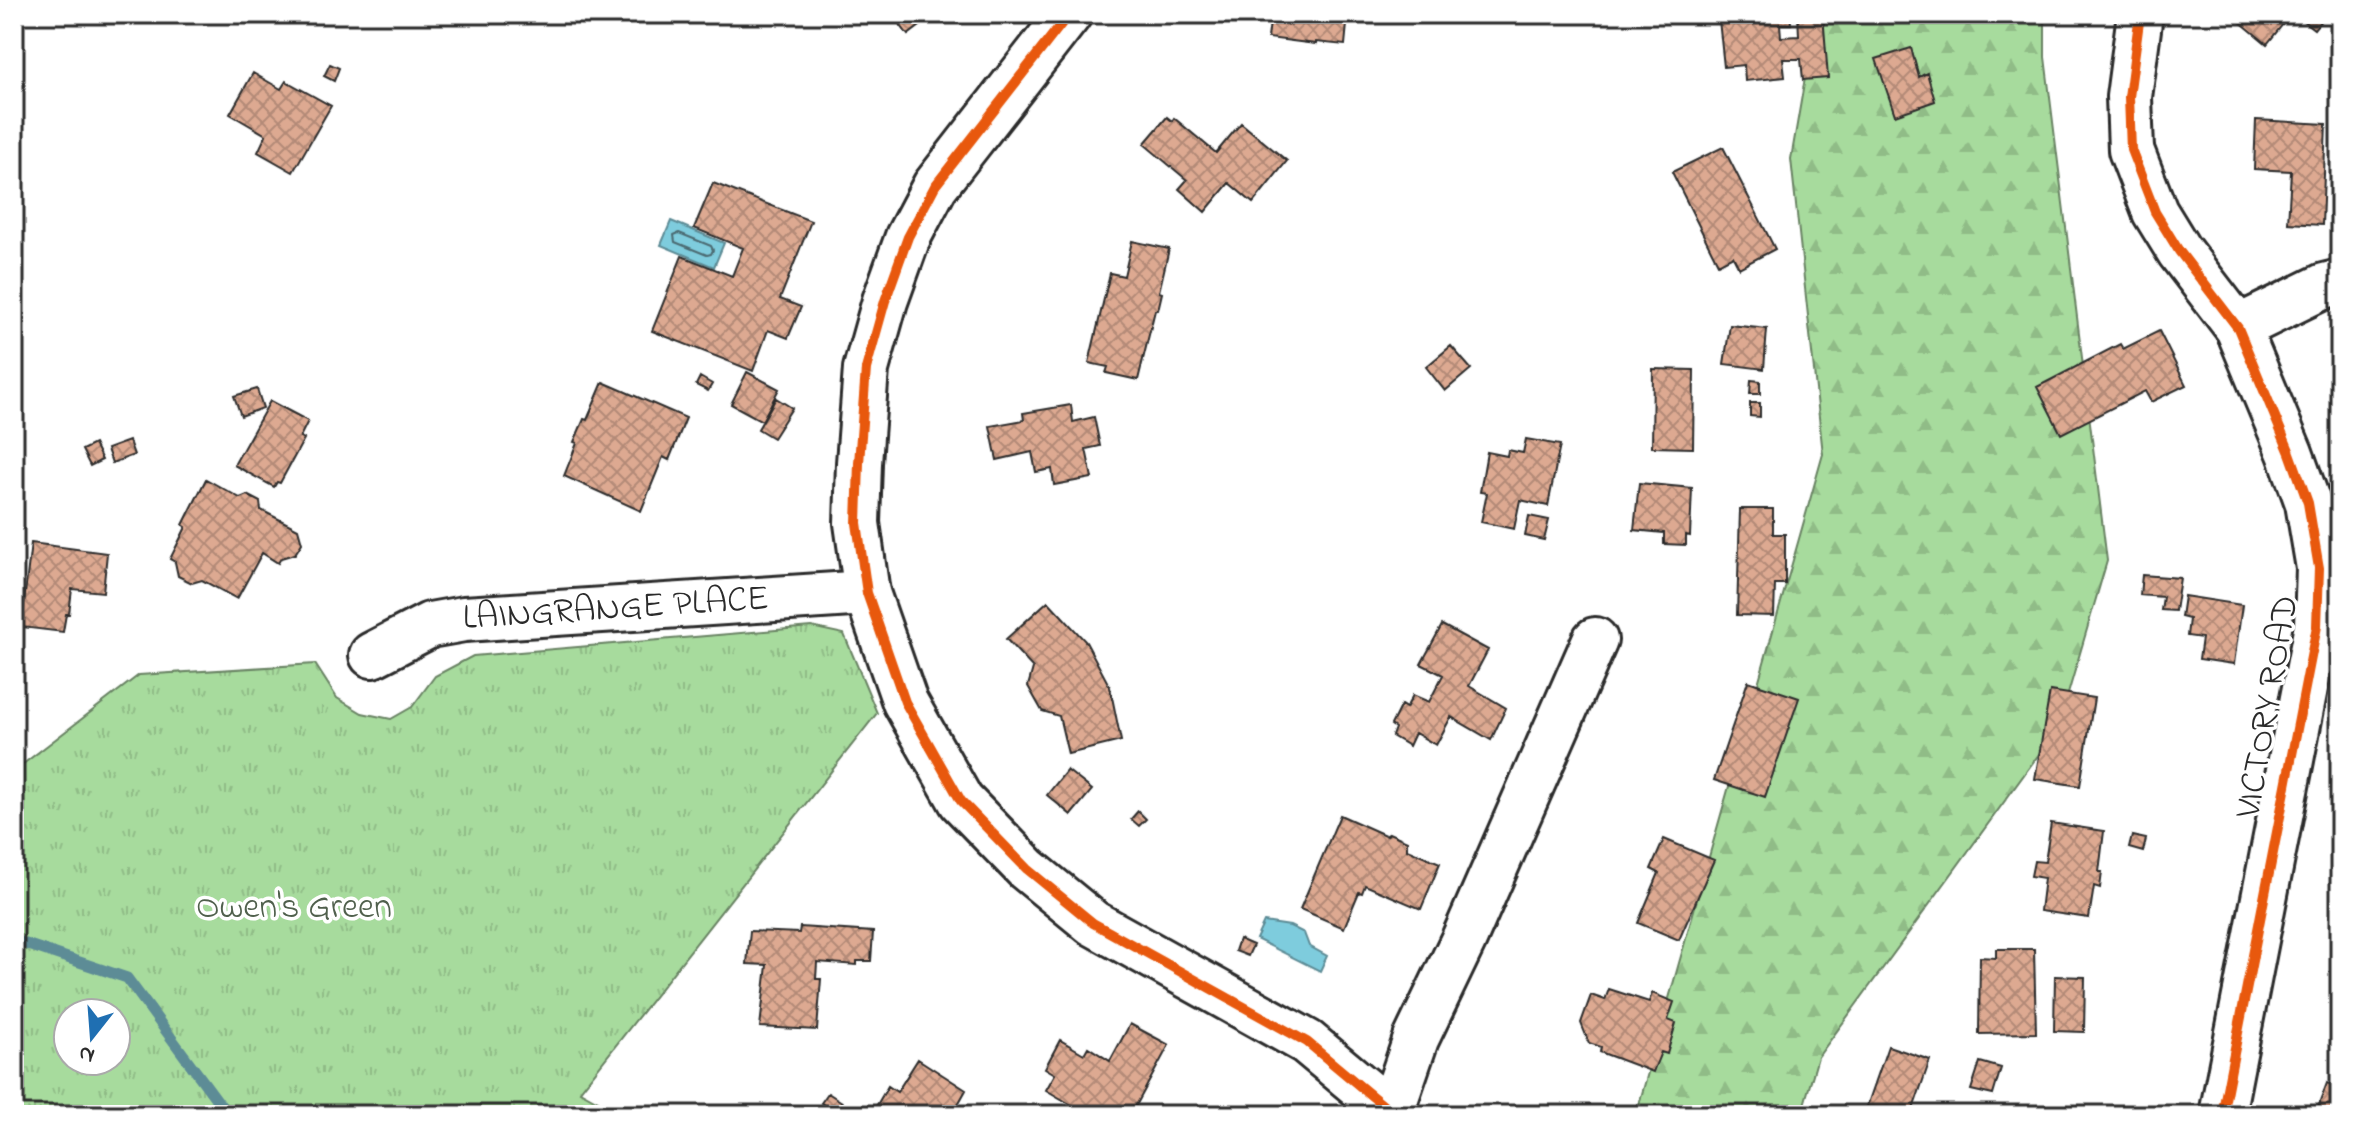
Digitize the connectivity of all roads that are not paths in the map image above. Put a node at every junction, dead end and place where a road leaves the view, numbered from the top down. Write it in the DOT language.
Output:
graph roads {
  1 [pos="1069,14"];
  2 [pos="2140,14"];
  3 [pos="2340,282"];
  4 [pos="2238,328"];
  5 [pos="867,593"];
  6 [pos="1595,640"];
  7 [pos="372,655"];
  8 [pos="2222,1115"];
  1 -- 5 [label="street"];
  2 -- 4 [label="street, VICTORY ROAD"];
  3 -- 4 [label="street"];
  4 -- 8 [label="street, VICTORY ROAD"];
  5 -- 6 [label="street"];
  5 -- 7 [label="street, LAINGRANGE PLACE"];
}
